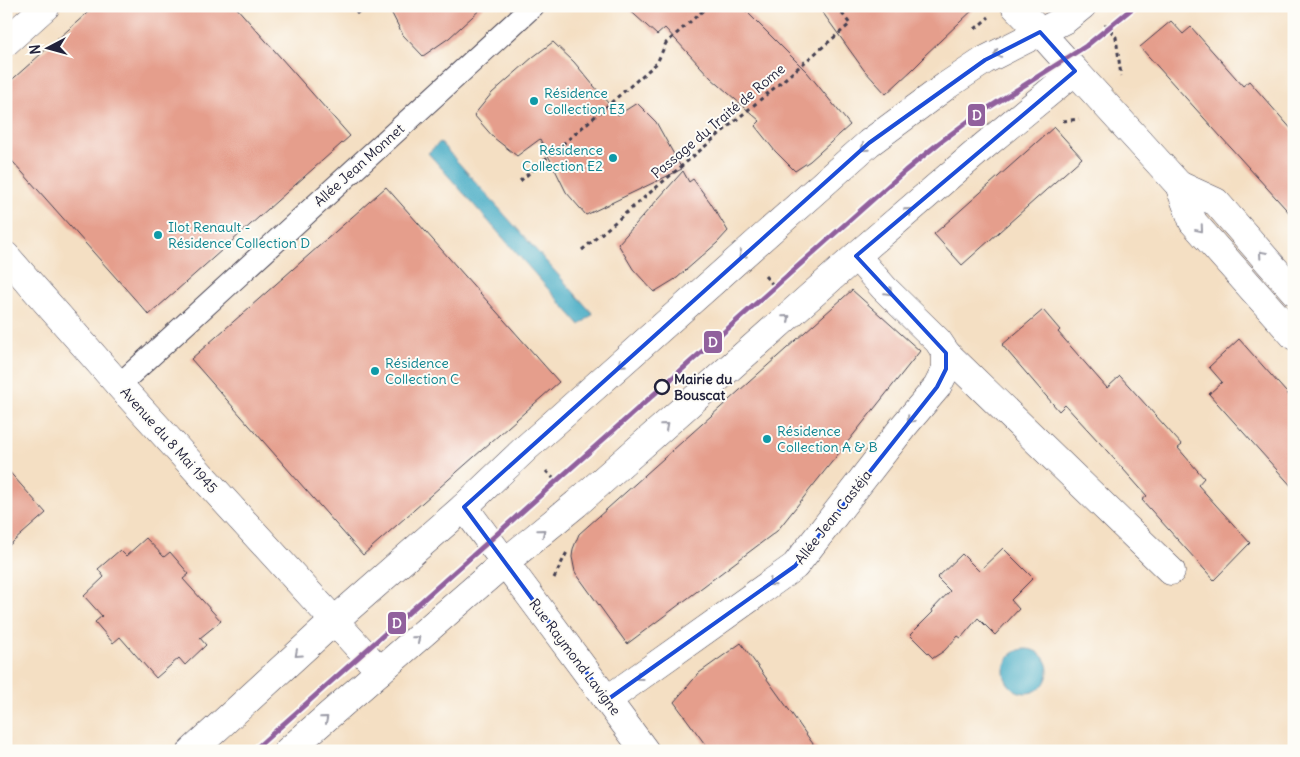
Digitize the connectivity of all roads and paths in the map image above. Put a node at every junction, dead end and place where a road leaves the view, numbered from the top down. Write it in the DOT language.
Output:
graph roads {
  1 [pos="46,6"];
  2 [pos="365,6"];
  3 [pos="533,6"];
  4 [pos="708,6"];
  5 [pos="847,6"];
  6 [pos="1015,6"];
  7 [pos="1082,6"];
  8 [pos="356,14"];
  9 [pos="1040,32"];
  10 [pos="6,42"];
  11 [pos="1075,71"];
  12 [pos="520,180"];
  13 [pos="1179,185"];
  14 [pos="582,250"];
  15 [pos="745,253"];
  16 [pos="6,256"];
  17 [pos="856,256"];
  18 [pos="1294,290"];
  19 [pos="796,311"];
  20 [pos="1294,336"];
  21 [pos="946,352"];
  22 [pos="119,385"];
  23 [pos="464,507"];
  24 [pos="504,562"];
  25 [pos="1171,571"];
  26 [pos="334,621"];
  27 [pos="380,671"];
  28 [pos="607,700"];
  29 [pos="192,751"];
  30 [pos="288,751"];
  31 [pos="645,751"];
  1 -- 10 [label="street"];
  2 -- 8 [label="path"];
  3 -- 22 [label="street, Allée Jean Monnet"];
  4 -- 12 [label="path"];
  5 -- 14 [label="path, Passage du Traité de Rome"];
  6 -- 9 [label="street"];
  7 -- 9 [label="street"];
  9 -- 11 [label="street"];
  9 -- 15 [label="street, one-way"];
  11 -- 13 [label="street"];
  17 -- 11 [label="street, one-way"];
  18 -- 13 [label="street, one-way"];
  13 -- 20 [label="street, one-way"];
  15 -- 19 [label="path"];
  15 -- 23 [label="street, one-way"];
  16 -- 22 [label="street, Avenue du 8 Mai 1945"];
  17 -- 19 [label="street"];
  17 -- 21 [label="street, one-way"];
  24 -- 19 [label="street, one-way"];
  21 -- 25 [label="street"];
  21 -- 28 [label="street, Allée Jean Castéja, one-way"];
  22 -- 26 [label="street, Avenue du 8 Mai 1945"];
  23 -- 24 [label="street, Rue Raymond Lavigne"];
  23 -- 26 [label="street"];
  27 -- 24 [label="street, one-way"];
  24 -- 28 [label="street, Rue Raymond Lavigne"];
  26 -- 27 [label="street, Avenue du 8 Mai 1945"];
  26 -- 29 [label="street, one-way"];
  30 -- 27 [label="street, one-way"];
  28 -- 31 [label="street, Rue Raymond Lavigne"];
}
